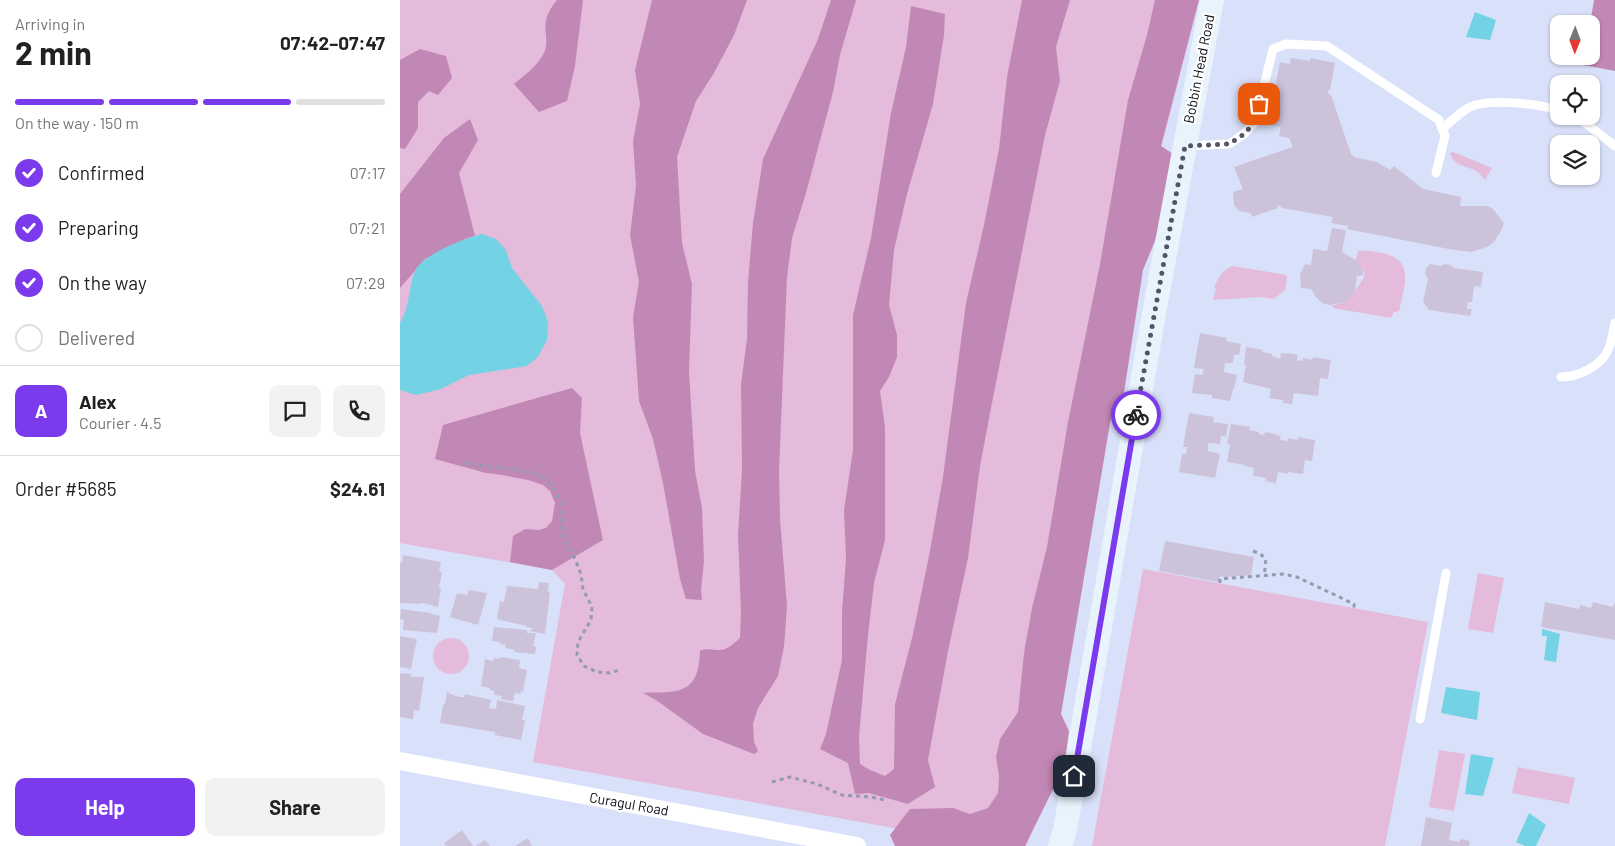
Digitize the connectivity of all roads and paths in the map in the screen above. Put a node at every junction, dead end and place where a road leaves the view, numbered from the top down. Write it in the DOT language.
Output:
graph roads {
  1 [pos="1212,0"];
  2 [pos="1550,107"];
  3 [pos="1588,125"];
  4 [pos="1442,129"];
  5 [pos="1185,146"];
  6 [pos="1615,146"];
  7 [pos="1436,173"];
  8 [pos="1615,322"];
  9 [pos="1561,377"];
  10 [pos="463,463"];
  11 [pos="1253,551"];
  12 [pos="1446,573"];
  13 [pos="1264,576"];
  14 [pos="1220,583"];
  15 [pos="1354,608"];
  16 [pos="620,670"];
  17 [pos="1420,719"];
  18 [pos="400,761"];
  19 [pos="772,782"];
  20 [pos="885,800"];
  21 [pos="857,846"];
  22 [pos="1060,846"];
  1 -- 5 [label="main road, Bobbin Head Road"];
  2 -- 4 [label="lane"];
  3 -- 6 [label="lane"];
  4 -- 5 [label="lane"];
  4 -- 7 [label="lane"];
  5 -- 22 [label="main road, Bobbin Head Road"];
  8 -- 9 [label="lane"];
  10 -- 16 [label="path"];
  11 -- 13 [label="path"];
  12 -- 17 [label="lane"];
  13 -- 14 [label="path"];
  13 -- 15 [label="path"];
  18 -- 21 [label="street, Curagul Road"];
  19 -- 20 [label="path"];
}
